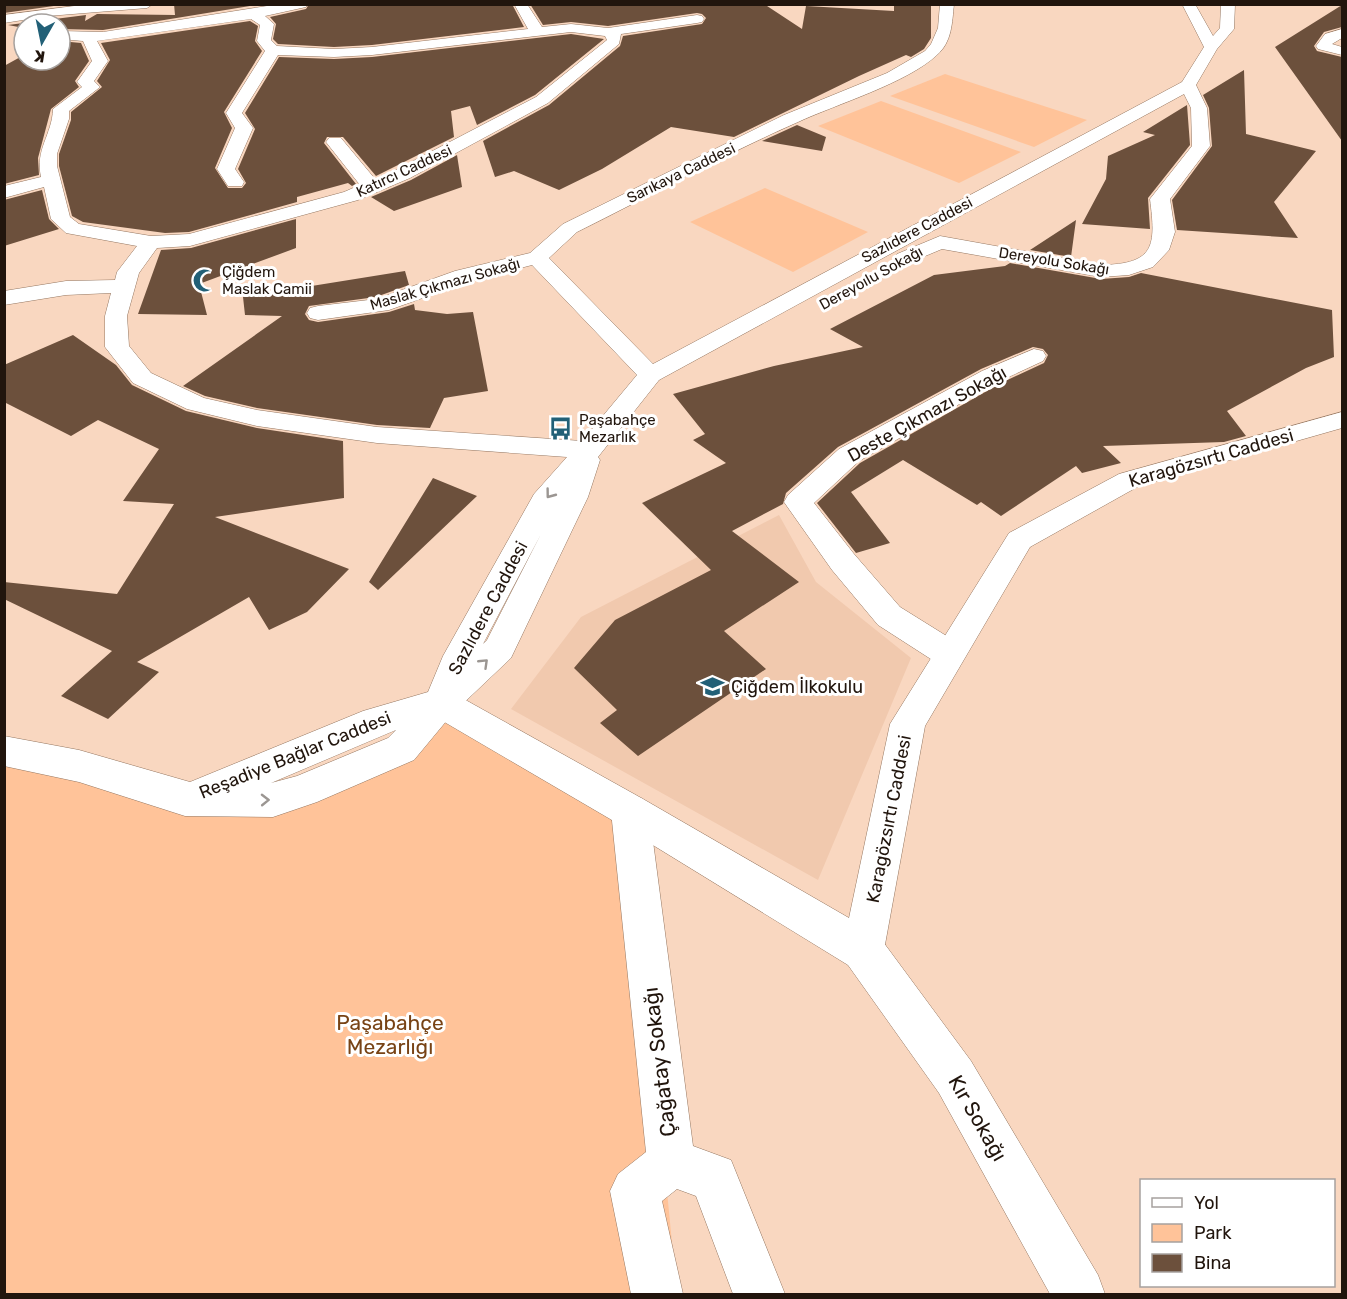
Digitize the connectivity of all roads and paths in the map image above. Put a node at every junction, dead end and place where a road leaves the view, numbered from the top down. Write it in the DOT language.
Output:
graph roads {
  1 [pos="147,4"];
  2 [pos="234,4"];
  3 [pos="301,4"];
  4 [pos="520,4"];
  5 [pos="947,4"];
  6 [pos="1188,4"];
  7 [pos="1228,4"];
  8 [pos="250,15"];
  9 [pos="4,19"];
  10 [pos="697,19"];
  11 [pos="537,31"];
  12 [pos="608,32"];
  13 [pos="1342,33"];
  14 [pos="72,36"];
  15 [pos="88,38"];
  16 [pos="1211,47"];
  17 [pos="273,50"];
  18 [pos="1342,51"];
  19 [pos="1188,85"];
  20 [pos="334,142"];
  21 [pos="50,180"];
  22 [pos="235,182"];
  23 [pos="371,187"];
  24 [pos="4,192"];
  25 [pos="151,242"];
  26 [pos="940,242"];
  27 [pos="537,258"];
  28 [pos="124,286"];
  29 [pos="4,298"];
  30 [pos="318,313"];
  31 [pos="732,331"];
  32 [pos="1034,356"];
  33 [pos="650,375"];
  34 [pos="1342,420"];
  35 [pos="589,450"];
  36 [pos="949,654"];
  37 [pos="441,704"];
  38 [pos="4,751"];
  39 [pos="630,811"];
  40 [pos="863,950"];
  41 [pos="671,1163"];
  42 [pos="657,1294"];
  43 [pos="759,1294"];
  44 [pos="1079,1294"];
  1 -- 9 [label="street"];
  2 -- 8 [label="street"];
  3 -- 8 [label="street"];
  4 -- 11 [label="street"];
  5 -- 27 [label="street, Sarıkaya Caddesi"];
  6 -- 16 [label="street"];
  7 -- 16 [label="street"];
  8 -- 15 [label="street"];
  8 -- 17 [label="street"];
  10 -- 12 [label="street"];
  11 -- 12 [label="street"];
  11 -- 17 [label="street"];
  12 -- 23 [label="street, Katırcı Caddesi"];
  13 -- 18 [label="street"];
  14 -- 15 [label="street"];
  15 -- 21 [label="street, Katırcı Caddesi"];
  16 -- 19 [label="street"];
  17 -- 22 [label="street"];
  19 -- 26 [label="street, Dereyolu Sokağı"];
  19 -- 31 [label="street, Sazlıdere Caddesi"];
  20 -- 23 [label="street"];
  21 -- 24 [label="street"];
  21 -- 25 [label="street, Katırcı Caddesi"];
  23 -- 25 [label="street, Katırcı Caddesi"];
  25 -- 28 [label="street"];
  26 -- 31 [label="street, Dereyoılu Sokağı"];
  27 -- 30 [label="street, Maslak Çıkmazı Sokağı"];
  27 -- 33 [label="street"];
  28 -- 29 [label="street"];
  28 -- 35 [label="street"];
  31 -- 33 [label="street, Sazlıdere Caddesi"];
  32 -- 36 [label="street, Deste Çıkmazı Sokağı"];
  33 -- 35 [label="street, Sazlıdere Caddesi"];
  34 -- 36 [label="street, Karagözsırtı Caddesi"];
  35 -- 37 [label="street, Sazlıdere Caddesi"];
  36 -- 40 [label="street, Karagözsırtı Caddesi"];
  37 -- 38 [label="street, Reşadiye Bağlar Caddesi"];
  37 -- 39 [label="street"];
  39 -- 40 [label="street"];
  39 -- 41 [label="street, Çağatay Sokağı"];
  40 -- 44 [label="street, Kır Sokağı"];
  41 -- 42 [label="street, Çağatay Sokağı"];
  41 -- 43 [label="street"];
}
